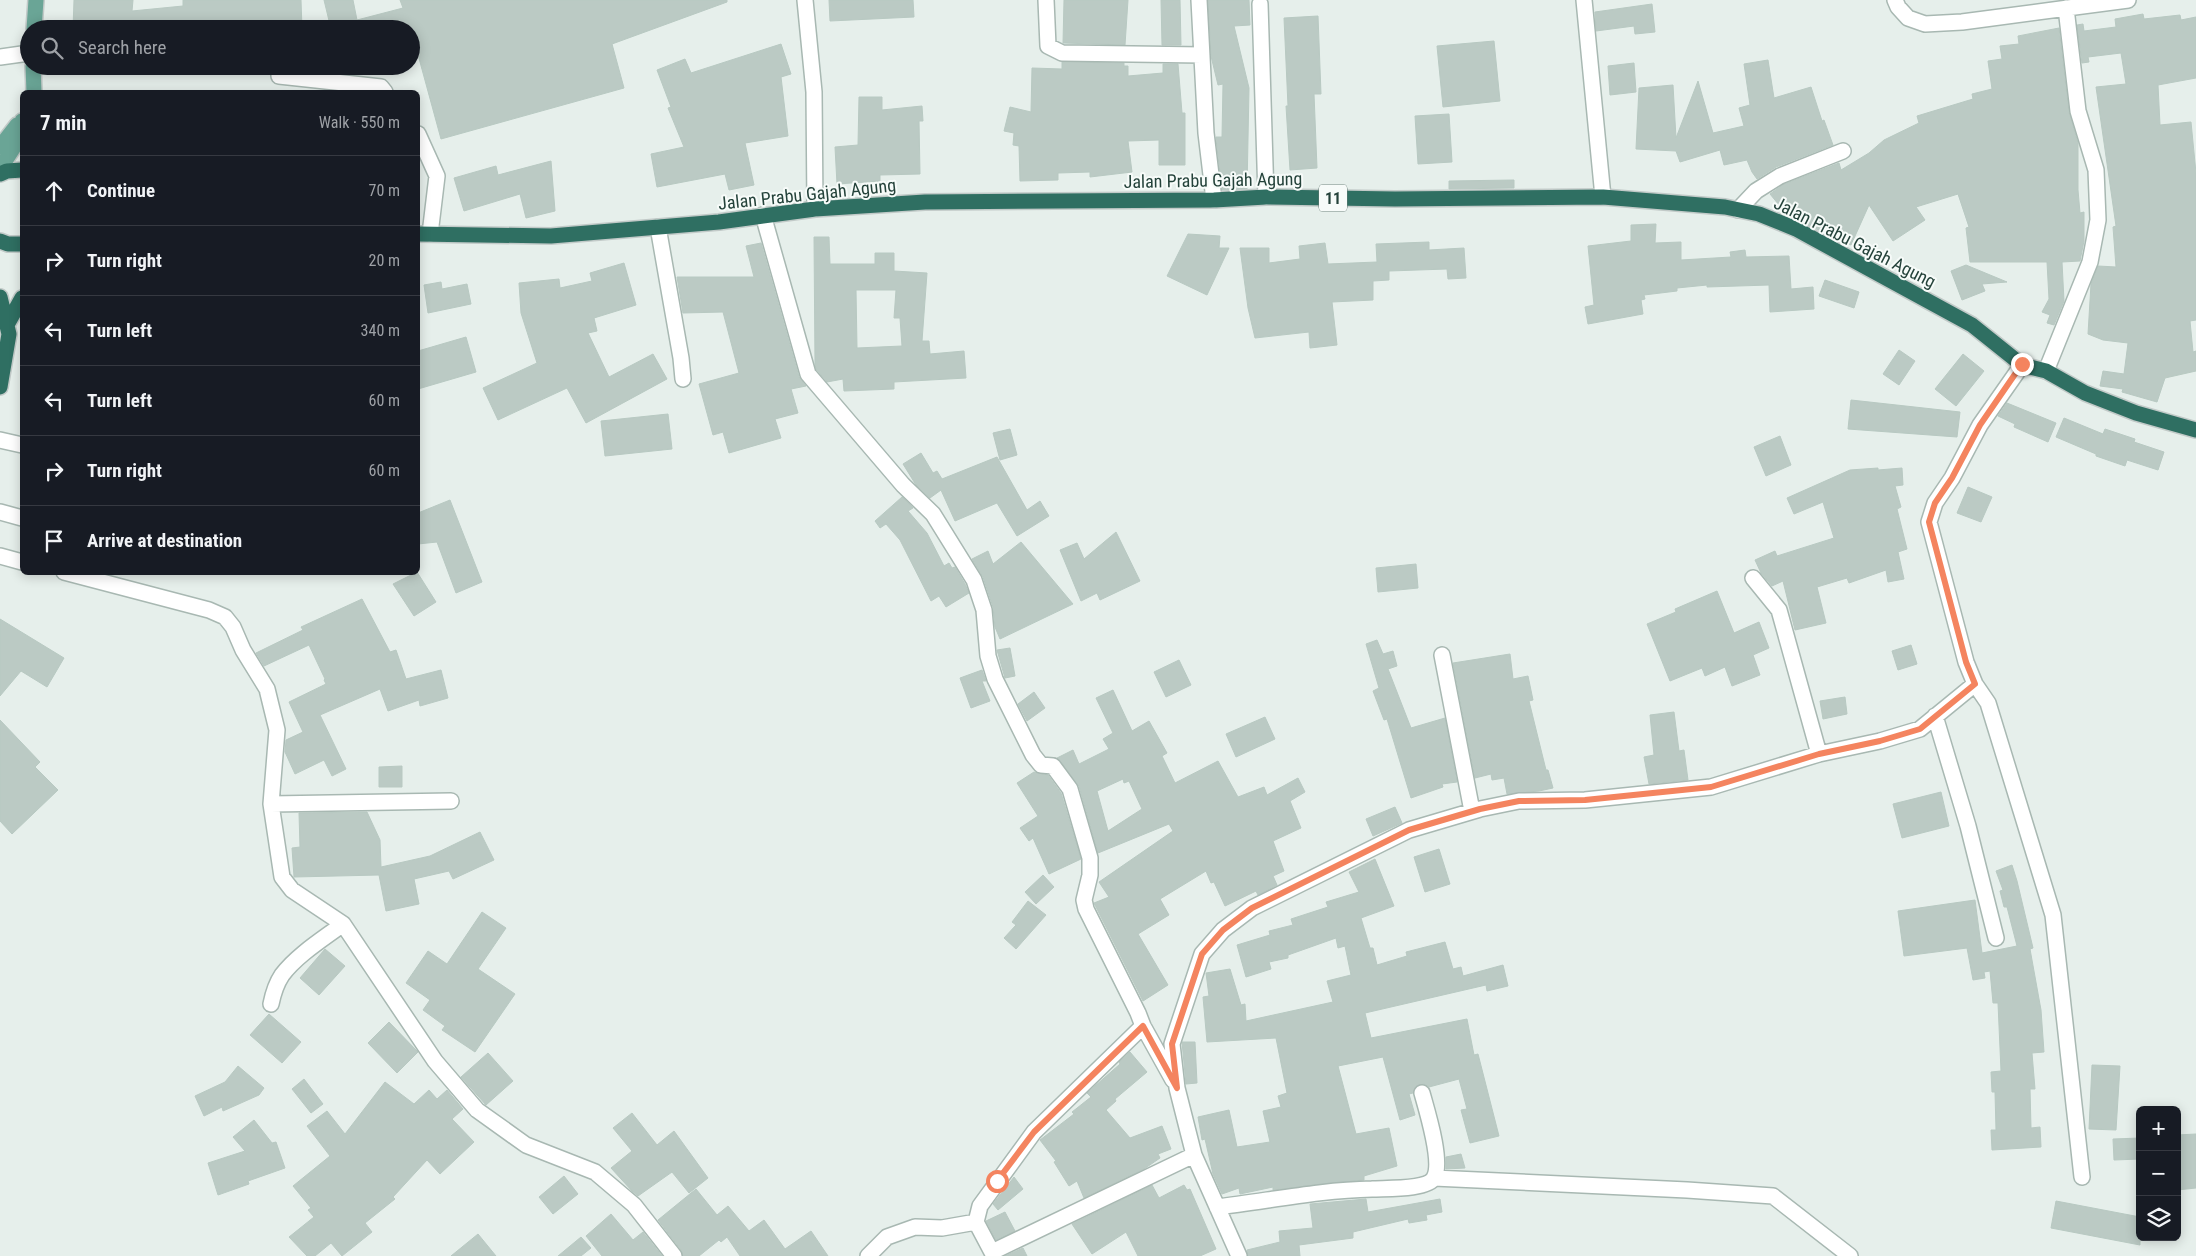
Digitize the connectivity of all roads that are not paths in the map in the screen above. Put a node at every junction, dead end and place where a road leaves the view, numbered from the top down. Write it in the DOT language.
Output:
graph roads {
  1 [pos="36,0"];
  2 [pos="805,0"];
  3 [pos="1046,0"];
  4 [pos="1200,0"];
  5 [pos="1584,0"];
  6 [pos="1895,0"];
  7 [pos="2128,0"];
  8 [pos="1260,4"];
  9 [pos="2066,8"];
  10 [pos="35,20"];
  11 [pos="20,54"];
  12 [pos="1202,55"];
  13 [pos="0,57"];
  14 [pos="33,75"];
  15 [pos="279,76"];
  16 [pos="32,89"];
  17 [pos="383,90"];
  18 [pos="20,122"];
  19 [pos="20,126"];
  20 [pos="420,138"];
  21 [pos="0,147"];
  22 [pos="1843,151"];
  23 [pos="0,169"];
  24 [pos="20,170"];
  25 [pos="0,174"];
  26 [pos="1266,197"];
  27 [pos="1603,197"];
  28 [pos="1214,200"];
  29 [pos="815,208"];
  30 [pos="1738,210"];
  31 [pos="763,215"];
  32 [pos="658,227"];
  33 [pos="424,234"];
  34 [pos="0,241"];
  35 [pos="20,244"];
  36 [pos="0,297"];
  37 [pos="20,302"];
  38 [pos="8,323"];
  39 [pos="2022,364"];
  40 [pos="2046,371"];
  41 [pos="683,379"];
  42 [pos="0,387"];
  43 [pos="2196,430"];
  44 [pos="0,440"];
  45 [pos="20,445"];
  46 [pos="0,512"];
  47 [pos="20,517"];
  48 [pos="0,556"];
  49 [pos="20,561"];
  50 [pos="75,575"];
  51 [pos="1753,578"];
  52 [pos="1442,655"];
  53 [pos="1975,684"];
  54 [pos="1935,716"];
  55 [pos="1819,754"];
  56 [pos="451,801"];
  57 [pos="271,804"];
  58 [pos="1472,811"];
  59 [pos="343,924"];
  60 [pos="1996,938"];
  61 [pos="270,1004"];
  62 [pos="1143,1026"];
  63 [pos="1177,1088"];
  64 [pos="1422,1093"];
  65 [pos="1194,1155"];
  66 [pos="2082,1177"];
  67 [pos="1434,1178"];
  68 [pos="1217,1207"];
  69 [pos="976,1222"];
  70 [pos="993,1254"];
  71 [pos="674,1256"];
  72 [pos="868,1256"];
  73 [pos="1239,1256"];
  74 [pos="1850,1256"];
  1 -- 10 [label="main road"];
  2 -- 29 [label="street"];
  3 -- 12 [label="street"];
  4 -- 12 [label="street"];
  5 -- 27 [label="street"];
  6 -- 9 [label="street"];
  7 -- 9 [label="street"];
  8 -- 26 [label="street"];
  9 -- 40 [label="street"];
  11 -- 13 [label="street"];
  12 -- 28 [label="street"];
  14 -- 16 [label="main road"];
  15 -- 17 [label="street"];
  18 -- 21 [label="main road"];
  19 -- 23 [label="main road"];
  20 -- 33 [label="street"];
  22 -- 30 [label="street"];
  24 -- 25 [label="highway"];
  26 -- 27 [label="highway, Jalan Prabu Gajah Agung / 11"];
  26 -- 28 [label="highway, Jalan Prabu Gajah Agung / 11"];
  27 -- 30 [label="highway, Jalan Prabu Gajah Agung / 11"];
  28 -- 29 [label="highway, Jalan Prabu Gajah Agung / 11"];
  29 -- 31 [label="highway, Jalan Prabu Gajah Agung / 11"];
  30 -- 39 [label="highway, Jalan Prabu Gajah Agung / 11"];
  31 -- 32 [label="highway, Jalan Prabu Gajah Agung / 11"];
  31 -- 62 [label="street"];
  32 -- 33 [label="highway, Jalan Prabu Gajah Agung / 11"];
  32 -- 41 [label="street"];
  34 -- 35 [label="highway"];
  36 -- 38 [label="highway"];
  37 -- 38 [label="highway"];
  38 -- 42 [label="highway"];
  39 -- 40 [label="highway, Jalan Prabu Gajah Agung / 11"];
  39 -- 53 [label="street"];
  40 -- 43 [label="highway, Jalan Prabu Gajah Agung / 11"];
  44 -- 45 [label="street"];
  46 -- 47 [label="street"];
  48 -- 49 [label="street"];
  50 -- 57 [label="street"];
  51 -- 55 [label="street"];
  52 -- 58 [label="street"];
  53 -- 54 [label="street"];
  53 -- 66 [label="street"];
  54 -- 55 [label="street"];
  54 -- 60 [label="street"];
  55 -- 58 [label="street"];
  56 -- 57 [label="street"];
  57 -- 59 [label="street"];
  58 -- 63 [label="street"];
  59 -- 61 [label="street"];
  59 -- 71 [label="street"];
  62 -- 63 [label="street"];
  62 -- 69 [label="street"];
  63 -- 65 [label="street"];
  64 -- 67 [label="street"];
  65 -- 68 [label="street"];
  65 -- 70 [label="street"];
  67 -- 68 [label="street"];
  67 -- 74 [label="street"];
  68 -- 73 [label="street"];
  69 -- 70 [label="street"];
  69 -- 72 [label="street"];
}
